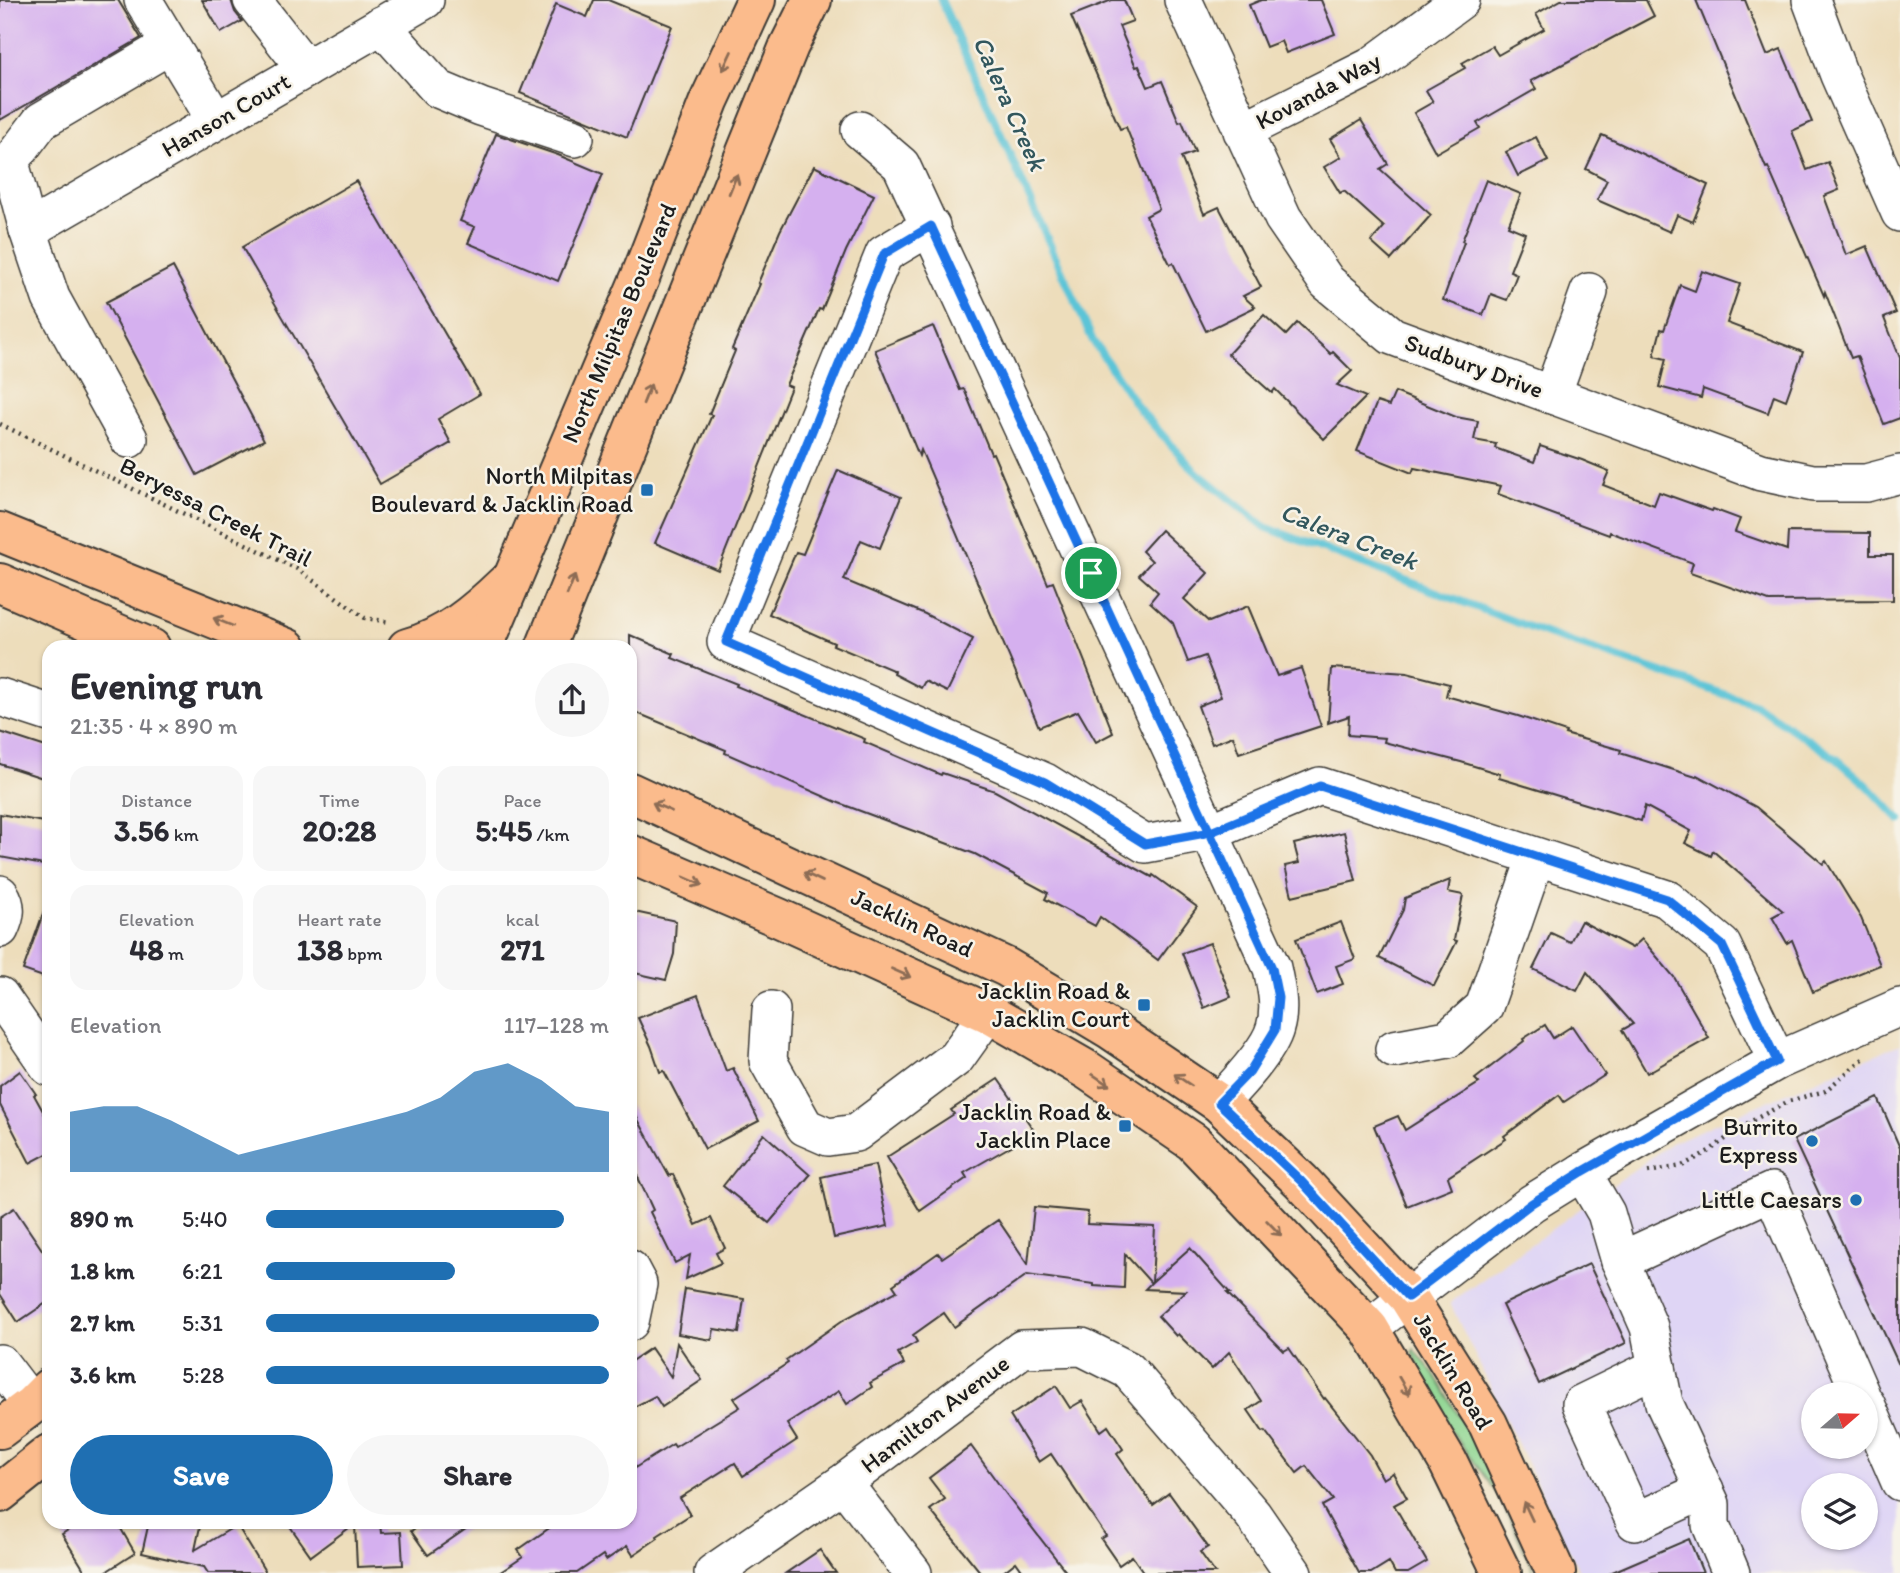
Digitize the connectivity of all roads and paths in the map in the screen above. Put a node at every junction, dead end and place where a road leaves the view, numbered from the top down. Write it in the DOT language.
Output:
graph roads {
  1 [pos="143,0"];
  2 [pos="253,0"];
  3 [pos="425,0"];
  4 [pos="756,0"];
  5 [pos="812,0"];
  6 [pos="1183,0"];
  7 [pos="1461,0"];
  8 [pos="1811,0"];
  9 [pos="381,25"];
  10 [pos="170,45"];
  11 [pos="306,69"];
  12 [pos="216,121"];
  13 [pos="860,130"];
  14 [pos="1242,131"];
  15 [pos="575,138"];
  16 [pos="1900,214"];
  17 [pos="14,221"];
  18 [pos="931,226"];
  19 [pos="1589,292"];
  20 [pos="1552,395"];
  21 [pos="0,424"];
  22 [pos="129,439"];
  23 [pos="1900,474"];
  24 [pos="0,532"];
  25 [pos="514,575"];
  26 [pos="0,583"];
  27 [pos="405,635"];
  28 [pos="132,640"];
  29 [pos="267,640"];
  30 [pos="486,640"];
  31 [pos="548,640"];
  32 [pos="0,696"];
  33 [pos="42,711"];
  34 [pos="637,795"];
  35 [pos="1211,832"];
  36 [pos="637,857"];
  37 [pos="1536,857"];
  38 [pos="0,894"];
  39 [pos="0,929"];
  40 [pos="0,996"];
  41 [pos="1900,1007"];
  42 [pos="771,1010"];
  43 [pos="988,1013"];
  44 [pos="1394,1049"];
  45 [pos="1868,1056"];
  46 [pos="42,1057"];
  47 [pos="1777,1061"];
  48 [pos="1219,1103"];
  49 [pos="1582,1172"];
  50 [pos="1637,1175"];
  51 [pos="1620,1261"];
  52 [pos="1408,1297"];
  53 [pos="1369,1328"];
  54 [pos="0,1363"];
  55 [pos="1657,1367"];
  56 [pos="1855,1382"];
  57 [pos="41,1397"];
  58 [pos="0,1429"];
  59 [pos="1878,1432"];
  60 [pos="42,1460"];
  61 [pos="1900,1482"];
  62 [pos="843,1483"];
  63 [pos="1705,1490"];
  64 [pos="0,1493"];
  65 [pos="713,1573"];
  66 [pos="913,1573"];
  67 [pos="1293,1573"];
  68 [pos="1502,1573"];
  69 [pos="1556,1573"];
  70 [pos="1731,1573"];
  1 -- 10 [label="street"];
  2 -- 11 [label="street"];
  3 -- 9 [label="street, Hanson Court"];
  4 -- 25 [label="main road, North Milpitas Boulevard, one-way"];
  31 -- 5 [label="main road, North Milpitas Boulevard, one-way"];
  6 -- 14 [label="street, Sudbury Drive"];
  7 -- 14 [label="street, Kovanda Way"];
  8 -- 16 [label="street"];
  9 -- 11 [label="street, Hanson Court"];
  9 -- 15 [label="street"];
  10 -- 12 [label="street"];
  10 -- 17 [label="street"];
  11 -- 12 [label="street, Hanson Court"];
  12 -- 17 [label="street, Hanson Court"];
  13 -- 18 [label="street"];
  14 -- 20 [label="street, Sudbury Drive"];
  17 -- 22 [label="street"];
  18 -- 35 [label="street"];
  18 -- 35 [label="street"];
  19 -- 20 [label="street"];
  20 -- 23 [label="street, Sudbury Drive"];
  21 -- 27 [label="path, Beryessa Creek Trail"];
  29 -- 24 [label="main road, one-way"];
  25 -- 27 [label="main road"];
  25 -- 30 [label="main road, North Milpitas Boulevard"];
  26 -- 28 [label="main road"];
  32 -- 33 [label="street"];
  48 -- 34 [label="main road, Jacklin Road, one-way"];
  35 -- 37 [label="street"];
  35 -- 48 [label="street"];
  36 -- 43 [label="main road, Jacklin Road, one-way"];
  37 -- 44 [label="street"];
  37 -- 47 [label="street"];
  38 -- 39 [label="street"];
  40 -- 46 [label="street"];
  41 -- 47 [label="street"];
  42 -- 43 [label="street"];
  43 -- 53 [label="main road, Jacklin Road, one-way"];
  45 -- 50 [label="path"];
  47 -- 49 [label="street"];
  48 -- 52 [label="main road, Jacklin Road"];
  49 -- 51 [label="street"];
  49 -- 52 [label="street"];
  51 -- 55 [label="street"];
  51 -- 56 [label="street"];
  52 -- 53 [label="street"];
  69 -- 52 [label="main road, Jacklin Road, one-way"];
  53 -- 68 [label="main road, Jacklin Road, one-way"];
  54 -- 57 [label="street"];
  55 -- 63 [label="street"];
  55 -- 63 [label="street"];
  57 -- 58 [label="main road"];
  59 -- 61 [label="street"];
  60 -- 64 [label="main road"];
  62 -- 65 [label="street, Hamilton Avenue"];
  62 -- 66 [label="street"];
  62 -- 67 [label="street, Hamilton Avenue"];
  63 -- 70 [label="street"];
}
